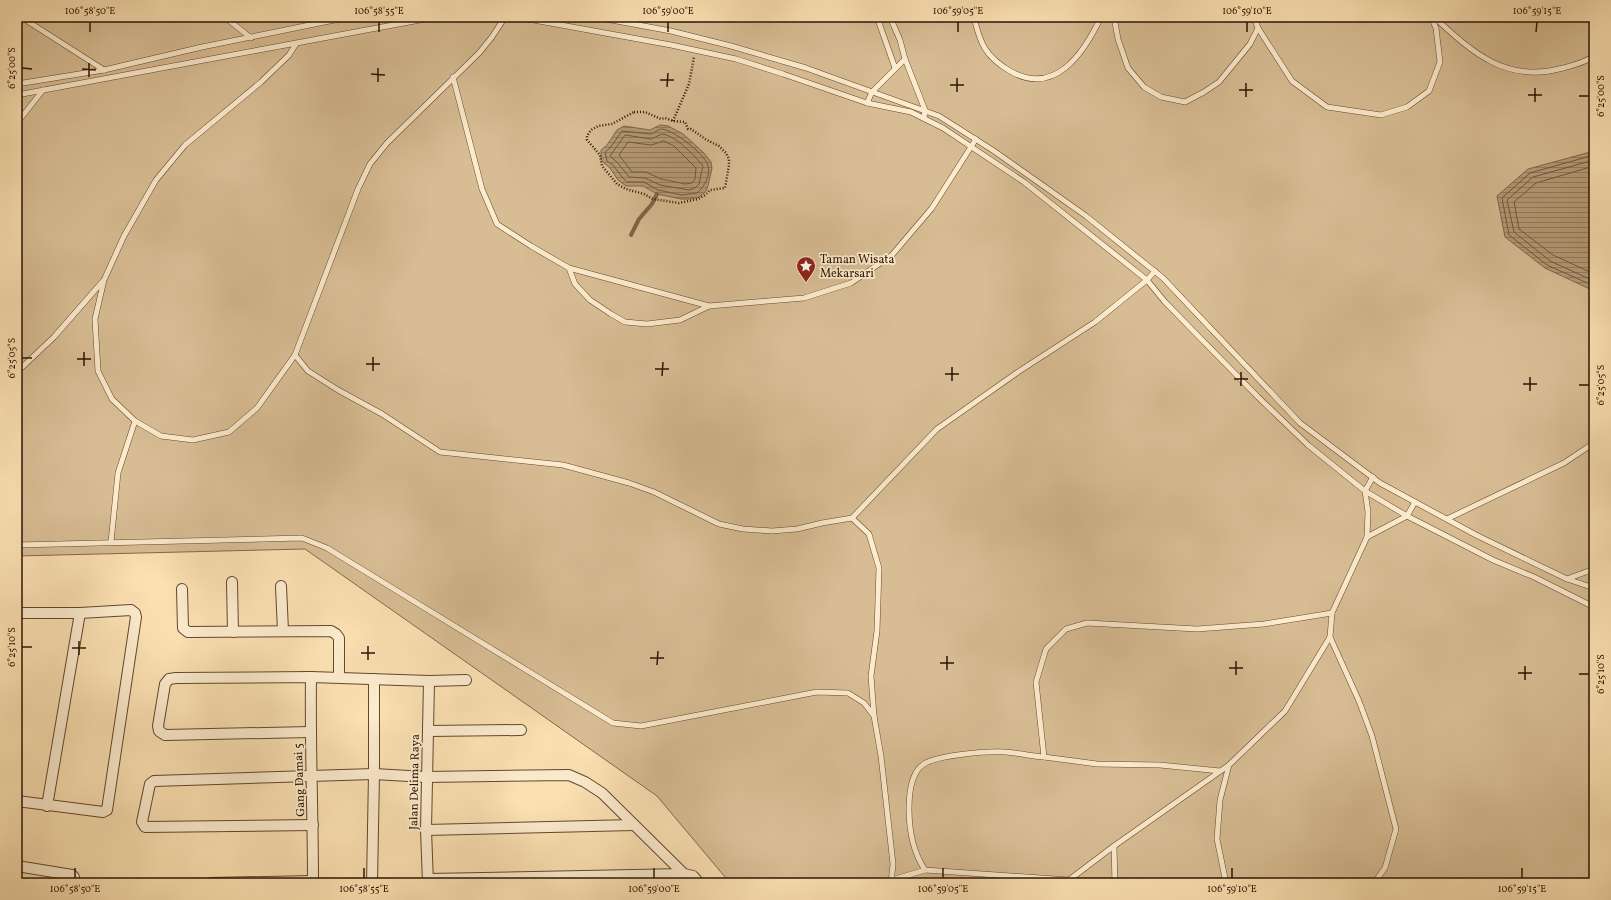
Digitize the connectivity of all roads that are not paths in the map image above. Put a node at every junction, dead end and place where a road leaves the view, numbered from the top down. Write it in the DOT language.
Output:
graph roads {
  1 [pos="21,17"];
  2 [pos="225,17"];
  3 [pos="348,17"];
  4 [pos="436,17"];
  5 [pos="505,17"];
  6 [pos="517,17"];
  7 [pos="595,17"];
  8 [pos="877,17"];
  9 [pos="890,17"];
  10 [pos="974,17"];
  11 [pos="1101,17"];
  12 [pos="1114,17"];
  13 [pos="1254,17"];
  14 [pos="1432,17"];
  15 [pos="1258,28"];
  16 [pos="251,38"];
  17 [pos="296,44"];
  18 [pos="1594,56"];
  19 [pos="905,60"];
  20 [pos="895,68"];
  21 [pos="104,70"];
  22 [pos="453,77"];
  23 [pos="17,84"];
  24 [pos="43,90"];
  25 [pos="872,92"];
  26 [pos="17,95"];
  27 [pos="867,103"];
  28 [pos="925,110"];
  29 [pos="924,118"];
  30 [pos="17,123"];
  31 [pos="976,140"];
  32 [pos="972,147"];
  33 [pos="569,268"];
  34 [pos="1155,271"];
  35 [pos="104,280"];
  36 [pos="1147,280"];
  37 [pos="709,306"];
  38 [pos="295,355"];
  39 [pos="17,372"];
  40 [pos="135,421"];
  41 [pos="1594,443"];
  42 [pos="1373,477"];
  43 [pos="1365,490"];
  44 [pos="1415,502"];
  45 [pos="1407,516"];
  46 [pos="852,518"];
  47 [pos="1447,519"];
  48 [pos="1367,537"];
  49 [pos="111,542"];
  50 [pos="17,545"];
  51 [pos="1594,569"];
  52 [pos="1567,579"];
  53 [pos="232,582"];
  54 [pos="282,586"];
  55 [pos="1594,588"];
  56 [pos="182,589"];
  57 [pos="1594,607"];
  58 [pos="80,613"];
  59 [pos="1332,613"];
  60 [pos="17,614"];
  61 [pos="283,631"];
  62 [pos="233,632"];
  63 [pos="1330,637"];
  64 [pos="311,677"];
  65 [pos="339,677"];
  66 [pos="374,679"];
  67 [pos="466,680"];
  68 [pos="429,681"];
  69 [pos="874,716"];
  70 [pos="521,730"];
  71 [pos="428,731"];
  72 [pos="310,732"];
  73 [pos="1044,757"];
  74 [pos="1229,764"];
  75 [pos="1220,771"];
  76 [pos="374,774"];
  77 [pos="312,777"];
  78 [pos="426,777"];
  79 [pos="17,801"];
  80 [pos="47,806"];
  81 [pos="634,824"];
  82 [pos="313,825"];
  83 [pos="426,830"];
  84 [pos="1114,846"];
  85 [pos="17,866"];
  86 [pos="925,870"];
  87 [pos="684,874"];
  88 [pos="607,879"];
  89 [pos="428,881"];
  90 [pos="891,881"];
  91 [pos="313,882"];
  92 [pos="1067,882"];
  93 [pos="74,883"];
  94 [pos="211,883"];
  95 [pos="372,883"];
  96 [pos="699,883"];
  97 [pos="1116,883"];
  98 [pos="1226,883"];
  99 [pos="1374,883"];
  1 -- 21 [label="lane"];
  2 -- 16 [label="lane"];
  3 -- 16 [label="lane"];
  4 -- 17 [label="lane"];
  5 -- 22 [label="lane"];
  6 -- 27 [label="lane"];
  7 -- 25 [label="lane"];
  8 -- 20 [label="lane"];
  9 -- 19 [label="lane"];
  10 -- 11 [label="lane"];
  12 -- 15 [label="lane"];
  13 -- 15 [label="lane"];
  14 -- 15 [label="lane"];
  14 -- 18 [label="lane"];
  16 -- 21 [label="lane"];
  17 -- 24 [label="lane"];
  17 -- 35 [label="lane"];
  19 -- 20 [label="lane"];
  19 -- 28 [label="lane"];
  20 -- 25 [label="lane"];
  21 -- 23 [label="lane"];
  22 -- 33 [label="lane"];
  22 -- 38 [label="lane"];
  24 -- 26 [label="lane"];
  24 -- 30 [label="lane"];
  25 -- 27 [label="lane"];
  25 -- 28 [label="lane"];
  27 -- 29 [label="lane"];
  28 -- 29 [label="lane"];
  28 -- 31 [label="lane"];
  29 -- 32 [label="lane"];
  31 -- 32 [label="lane"];
  31 -- 34 [label="lane"];
  32 -- 36 [label="lane"];
  32 -- 37 [label="lane"];
  33 -- 37 [label="lane"];
  33 -- 37 [label="lane"];
  34 -- 36 [label="lane"];
  34 -- 42 [label="lane"];
  35 -- 39 [label="lane"];
  35 -- 40 [label="lane"];
  36 -- 43 [label="lane"];
  36 -- 46 [label="lane"];
  38 -- 40 [label="lane"];
  38 -- 46 [label="lane"];
  40 -- 49 [label="lane"];
  41 -- 47 [label="lane"];
  42 -- 43 [label="lane"];
  42 -- 44 [label="lane"];
  43 -- 45 [label="lane"];
  43 -- 48 [label="lane"];
  44 -- 45 [label="lane"];
  44 -- 47 [label="lane"];
  45 -- 48 [label="lane"];
  45 -- 57 [label="lane"];
  46 -- 69 [label="lane"];
  47 -- 52 [label="lane"];
  48 -- 59 [label="lane"];
  49 -- 50 [label="lane"];
  49 -- 69 [label="lane"];
  51 -- 52 [label="lane"];
  52 -- 55 [label="lane"];
  53 -- 62 [label="street"];
  54 -- 61 [label="street"];
  56 -- 62 [label="street"];
  58 -- 60 [label="street"];
  58 -- 80 [label="street"];
  58 -- 80 [label="street"];
  59 -- 63 [label="lane"];
  59 -- 73 [label="lane"];
  61 -- 62 [label="street"];
  61 -- 65 [label="street"];
  63 -- 74 [label="lane"];
  63 -- 99 [label="lane"];
  64 -- 65 [label="street"];
  64 -- 72 [label="street, Gang Damai 5"];
  64 -- 72 [label="street"];
  65 -- 66 [label="street"];
  66 -- 68 [label="street"];
  66 -- 76 [label="street"];
  67 -- 68 [label="street"];
  68 -- 71 [label="street, Jalan Delima Raya"];
  69 -- 90 [label="lane"];
  70 -- 71 [label="street"];
  71 -- 78 [label="street, Jalan Delima Raya"];
  72 -- 77 [label="street, Gang Damai 5"];
  73 -- 75 [label="lane"];
  73 -- 86 [label="lane"];
  74 -- 75 [label="lane"];
  74 -- 98 [label="lane"];
  75 -- 84 [label="lane"];
  76 -- 77 [label="street"];
  76 -- 78 [label="street"];
  76 -- 95 [label="street"];
  77 -- 82 [label="street, Gang Damai 5"];
  77 -- 82 [label="street"];
  78 -- 81 [label="street"];
  78 -- 83 [label="street, Jalan Delima Raya"];
  79 -- 80 [label="street"];
  81 -- 83 [label="street"];
  81 -- 87 [label="street"];
  82 -- 91 [label="street, Gang Damai 5"];
  83 -- 89 [label="street, Jalan Delima Raya"];
  84 -- 92 [label="lane"];
  84 -- 97 [label="lane"];
  85 -- 93 [label="street"];
  86 -- 90 [label="lane"];
  86 -- 92 [label="lane"];
  87 -- 88 [label="street"];
  87 -- 96 [label="street"];
  88 -- 89 [label="street"];
  91 -- 94 [label="street"];
}
